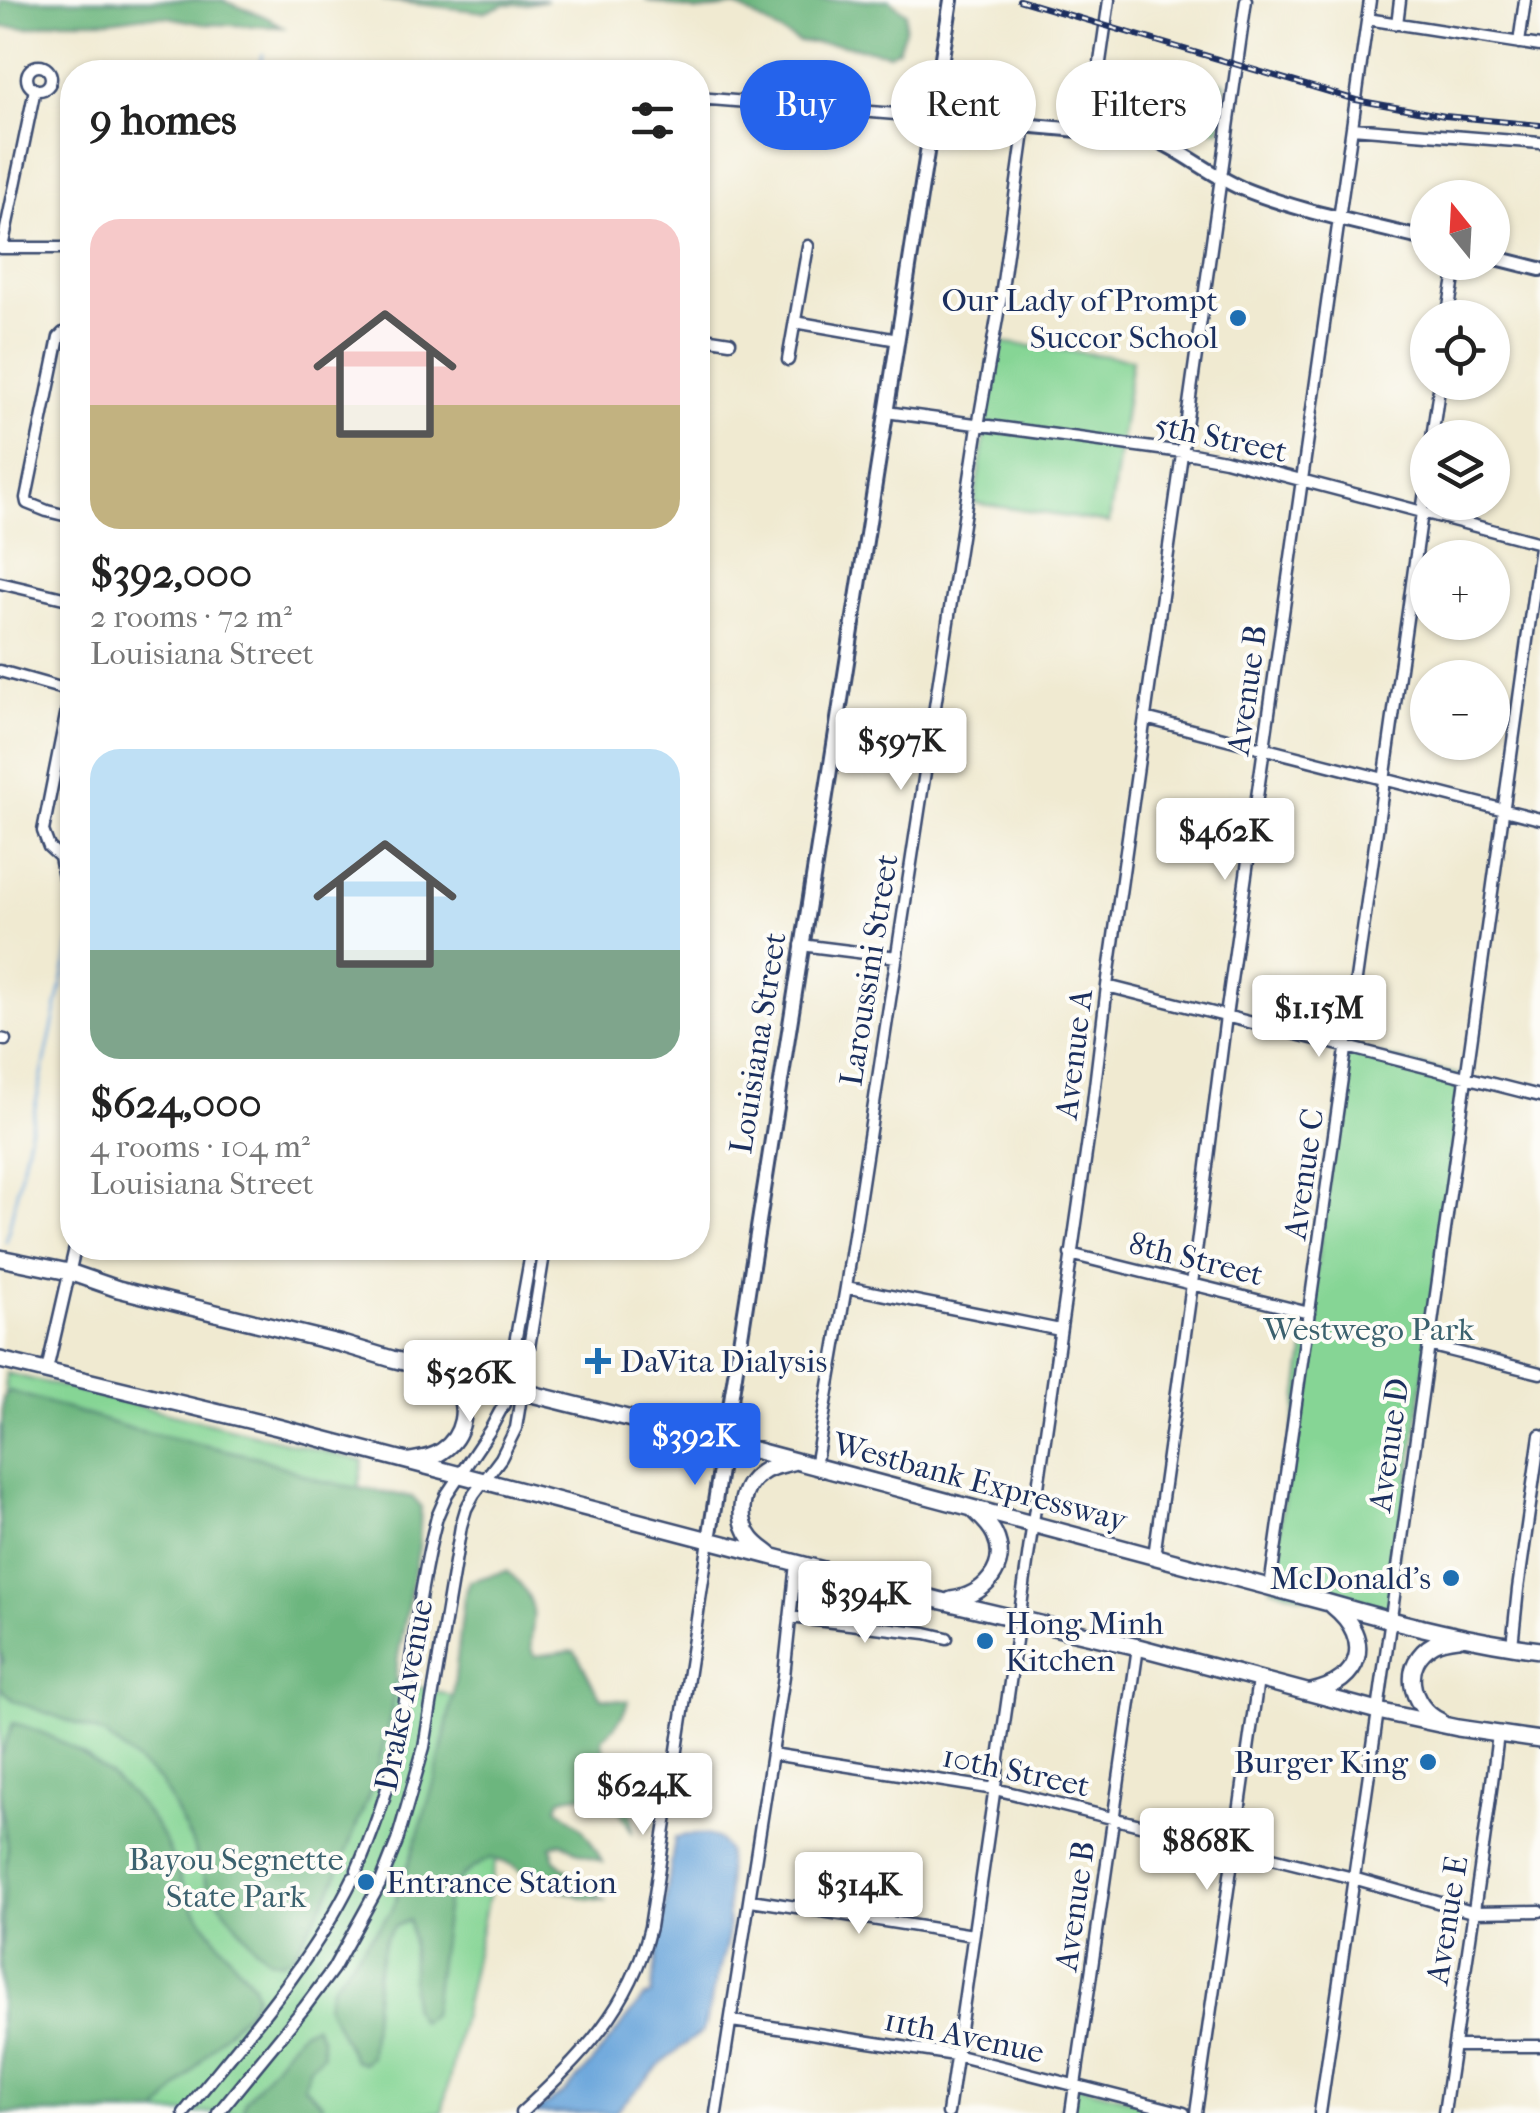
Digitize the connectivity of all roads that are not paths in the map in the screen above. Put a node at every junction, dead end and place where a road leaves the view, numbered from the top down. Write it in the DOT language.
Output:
graph roads {
  1 [pos="951,0"];
  2 [pos="1109,0"];
  3 [pos="1246,0"];
  4 [pos="1370,0"];
  5 [pos="1400,0"];
  6 [pos="1525,0"];
  7 [pos="1368,19"];
  8 [pos="1398,24"];
  9 [pos="1519,43"];
  10 [pos="1540,46"];
  11 [pos="942,60"];
  12 [pos="1100,60"];
  13 [pos="35,89"];
  14 [pos="710,100"];
  15 [pos="891,115"];
  16 [pos="1352,128"];
  17 [pos="1540,144"];
  18 [pos="928,150"];
  19 [pos="1021,150"];
  20 [pos="1174,150"];
  21 [pos="1221,178"];
  22 [pos="1339,216"];
  23 [pos="1410,235"];
  24 [pos="808,246"];
  25 [pos="1,248"];
  26 [pos="60,248"];
  27 [pos="1510,261"];
  28 [pos="1540,269"];
  29 [pos="795,322"];
  30 [pos="60,335"];
  31 [pos="710,339"];
  32 [pos="898,340"];
  33 [pos="730,342"];
  34 [pos="788,360"];
  35 [pos="886,412"];
  36 [pos="978,426"];
  37 [pos="1182,452"];
  38 [pos="1301,480"];
  39 [pos="1410,509"];
  40 [pos="60,514"];
  41 [pos="1421,520"];
  42 [pos="1451,520"];
  43 [pos="1540,545"];
  44 [pos="0,583"];
  45 [pos="60,597"];
  46 [pos="0,670"];
  47 [pos="60,685"];
  48 [pos="1144,718"];
  49 [pos="60,747"];
  50 [pos="1264,748"];
  51 [pos="1384,779"];
  52 [pos="1504,810"];
  53 [pos="1540,819"];
  54 [pos="60,857"];
  55 [pos="802,945"];
  56 [pos="896,957"];
  57 [pos="1108,986"];
  58 [pos="1226,1016"];
  59 [pos="1347,1047"];
  60 [pos="1466,1077"];
  61 [pos="1540,1096"];
  62 [pos="1070,1254"];
  63 [pos="0,1258"];
  64 [pos="72,1260"];
  65 [pos="531,1260"];
  66 [pos="543,1260"];
  67 [pos="69,1272"];
  68 [pos="1192,1284"];
  69 [pos="846,1287"];
  70 [pos="1309,1313"];
  71 [pos="1060,1330"];
  72 [pos="1428,1345"];
  73 [pos="0,1360"];
  74 [pos="430,1367"];
  75 [pos="46,1370"];
  76 [pos="1540,1373"];
  77 [pos="516,1389"];
  78 [pos="1540,1435"];
  79 [pos="723,1442"];
  80 [pos="796,1461"];
  81 [pos="407,1462"];
  82 [pos="815,1467"];
  83 [pos="459,1475"];
  84 [pos="483,1482"];
  85 [pos="970,1507"];
  86 [pos="1031,1523"];
  87 [pos="709,1540"];
  88 [pos="1154,1556"];
  89 [pos="772,1557"];
  90 [pos="796,1563"];
  91 [pos="1270,1587"];
  92 [pos="942,1601"];
  93 [pos="1329,1603"];
  94 [pos="790,1617"];
  95 [pos="1018,1619"];
  96 [pos="1389,1621"];
  97 [pos="1462,1637"];
  98 [pos="947,1638"];
  99 [pos="1512,1646"];
  100 [pos="1138,1647"];
  101 [pos="1540,1650"];
  102 [pos="1258,1680"];
  103 [pos="1307,1692"];
  104 [pos="1378,1710"];
  105 [pos="1458,1728"];
  106 [pos="1498,1734"];
  107 [pos="1540,1740"];
  108 [pos="772,1754"];
  109 [pos="995,1788"];
  110 [pos="1113,1818"];
  111 [pos="1234,1848"];
  112 [pos="1353,1878"];
  113 [pos="751,1900"];
  114 [pos="1472,1912"];
  115 [pos="1540,1912"];
  116 [pos="974,1934"];
  117 [pos="732,2020"];
  118 [pos="1454,2046"];
  119 [pos="1540,2046"];
  120 [pos="956,2055"];
  121 [pos="1076,2085"];
  122 [pos="184,2113"];
  123 [pos="218,2113"];
  124 [pos="521,2113"];
  125 [pos="716,2113"];
  126 [pos="948,2113"];
  127 [pos="1071,2113"];
  128 [pos="1184,2113"];
  129 [pos="1196,2113"];
  130 [pos="1320,2113"];
  131 [pos="1444,2113"];
  1 -- 11 [label="main road, Louisiana Street"];
  2 -- 12 [label="street"];
  3 -- 21 [label="street, Avenue A"];
  4 -- 7 [label="street"];
  5 -- 8 [label="street"];
  6 -- 9 [label="street"];
  7 -- 8 [label="street"];
  7 -- 16 [label="street, Avenue B"];
  8 -- 9 [label="street"];
  9 -- 10 [label="street"];
  13 -- 25 [label="street"];
  14 -- 15 [label="street"];
  16 -- 17 [label="street"];
  16 -- 22 [label="street, Avenue B"];
  18 -- 32 [label="main road, Louisiana Street"];
  19 -- 36 [label="street, Laroussini Street"];
  20 -- 21 [label="main road"];
  21 -- 22 [label="main road"];
  21 -- 37 [label="street, Avenue A"];
  22 -- 23 [label="main road"];
  22 -- 38 [label="street, Avenue B"];
  24 -- 29 [label="street"];
  25 -- 26 [label="street"];
  27 -- 28 [label="main road"];
  29 -- 32 [label="street"];
  29 -- 34 [label="street"];
  30 -- 40 [label="street"];
  31 -- 33 [label="street"];
  32 -- 35 [label="main road, Louisiana Street"];
  35 -- 36 [label="street, 5th Street"];
  35 -- 55 [label="main road, Louisiana Street"];
  36 -- 37 [label="street, 5th Street"];
  36 -- 56 [label="street, Laroussini Street"];
  37 -- 38 [label="street, 5th Street"];
  37 -- 48 [label="street, Avenue A"];
  38 -- 39 [label="street, 5th Street"];
  38 -- 50 [label="street, Avenue B"];
  41 -- 51 [label="street, Avenue C"];
  42 -- 43 [label="street, 5th Street"];
  43 -- 52 [label="street, Avenue D"];
  44 -- 45 [label="street"];
  46 -- 47 [label="street"];
  48 -- 50 [label="street"];
  48 -- 57 [label="street, Avenue A"];
  49 -- 54 [label="street"];
  50 -- 51 [label="street"];
  50 -- 58 [label="street, Avenue B"];
  51 -- 52 [label="street"];
  51 -- 59 [label="street, Avenue C"];
  52 -- 53 [label="street"];
  52 -- 60 [label="street, Avenue D"];
  55 -- 56 [label="street"];
  55 -- 79 [label="main road, Louisiana Street"];
  56 -- 69 [label="street, Laroussini Street"];
  57 -- 58 [label="street"];
  57 -- 62 [label="street, Avenue A"];
  58 -- 59 [label="street"];
  58 -- 68 [label="street, Avenue B"];
  59 -- 60 [label="street"];
  59 -- 70 [label="street, Avenue C"];
  60 -- 61 [label="street"];
  60 -- 72 [label="street, Avenue D"];
  62 -- 68 [label="street, 8th Street"];
  62 -- 71 [label="street, Avenue A"];
  63 -- 67 [label="highway, Westbank Expressway"];
  64 -- 67 [label="street"];
  65 -- 77 [label="street, Drake Avenue"];
  66 -- 77 [label="street, Drake Avenue"];
  67 -- 74 [label="highway, Westbank Expressway"];
  67 -- 75 [label="street"];
  68 -- 70 [label="street, 8th Street"];
  68 -- 88 [label="street, Avenue B"];
  69 -- 71 [label="street"];
  69 -- 82 [label="street, Laroussini Street"];
  70 -- 91 [label="street, Avenue C"];
  71 -- 86 [label="street, Avenue A"];
  72 -- 76 [label="street"];
  72 -- 96 [label="street, Avenue D"];
  73 -- 75 [label="highway"];
  74 -- 77 [label="highway, Westbank Expressway"];
  74 -- 81 [label="highway"];
  75 -- 81 [label="highway"];
  77 -- 79 [label="highway, Westbank Expressway"];
  77 -- 83 [label="street, Drake Avenue"];
  77 -- 84 [label="street, Drake Avenue"];
  78 -- 99 [label="street"];
  79 -- 80 [label="highway, Westbank Expressway"];
  79 -- 87 [label="main road, Louisiana Street"];
  80 -- 82 [label="highway, Westbank Expressway"];
  80 -- 89 [label="highway"];
  81 -- 83 [label="highway"];
  82 -- 85 [label="highway, Westbank Expressway"];
  83 -- 84 [label="highway"];
  83 -- 122 [label="street, Drake Avenue"];
  84 -- 87 [label="highway"];
  84 -- 123 [label="street, Drake Avenue"];
  85 -- 86 [label="highway, Westbank Expressway"];
  85 -- 92 [label="highway"];
  86 -- 88 [label="highway, Westbank Expressway"];
  86 -- 95 [label="street, Avenue A"];
  87 -- 89 [label="highway"];
  87 -- 124 [label="street, Louisiana Street"];
  88 -- 91 [label="highway, Westbank Expressway"];
  89 -- 90 [label="highway"];
  90 -- 92 [label="highway"];
  90 -- 94 [label="street"];
  91 -- 93 [label="highway, Westbank Expressway"];
  92 -- 95 [label="highway"];
  93 -- 96 [label="highway, Westbank Expressway"];
  93 -- 103 [label="highway"];
  94 -- 98 [label="street"];
  94 -- 108 [label="street"];
  95 -- 100 [label="highway"];
  95 -- 109 [label="street, Avenue A"];
  96 -- 97 [label="highway, Westbank Expressway"];
  96 -- 104 [label="street, Avenue D"];
  97 -- 99 [label="highway, Westbank Expressway"];
  97 -- 105 [label="highway"];
  99 -- 101 [label="highway, Westbank Expressway"];
  100 -- 102 [label="highway"];
  100 -- 110 [label="street, Avenue B"];
  102 -- 103 [label="highway"];
  102 -- 111 [label="street"];
  103 -- 104 [label="highway"];
  104 -- 105 [label="highway"];
  104 -- 112 [label="street, Avenue D"];
  105 -- 106 [label="highway"];
  106 -- 107 [label="highway"];
  106 -- 114 [label="street, Avenue E"];
  108 -- 109 [label="street, 10th Street"];
  108 -- 113 [label="street"];
  109 -- 110 [label="street, 10th Street"];
  109 -- 116 [label="street, Avenue A"];
  110 -- 111 [label="street, 10th Street"];
  110 -- 121 [label="street, Avenue B"];
  111 -- 112 [label="street, 10th Street"];
  111 -- 129 [label="street"];
  112 -- 114 [label="street, 10th Street"];
  112 -- 130 [label="street, Avenue D"];
  113 -- 116 [label="street"];
  113 -- 117 [label="street"];
  114 -- 115 [label="street, 10th Street"];
  114 -- 118 [label="street, Avenue E"];
  116 -- 120 [label="street, Avenue A"];
  117 -- 120 [label="street, 11th Avenue"];
  117 -- 125 [label="street"];
  118 -- 119 [label="street"];
  118 -- 131 [label="street, Avenue E"];
  120 -- 121 [label="street, 11th Avenue"];
  120 -- 126 [label="street, Avenue A"];
  121 -- 127 [label="street, Avenue B"];
  121 -- 128 [label="street, 11th Avenue"];
}
